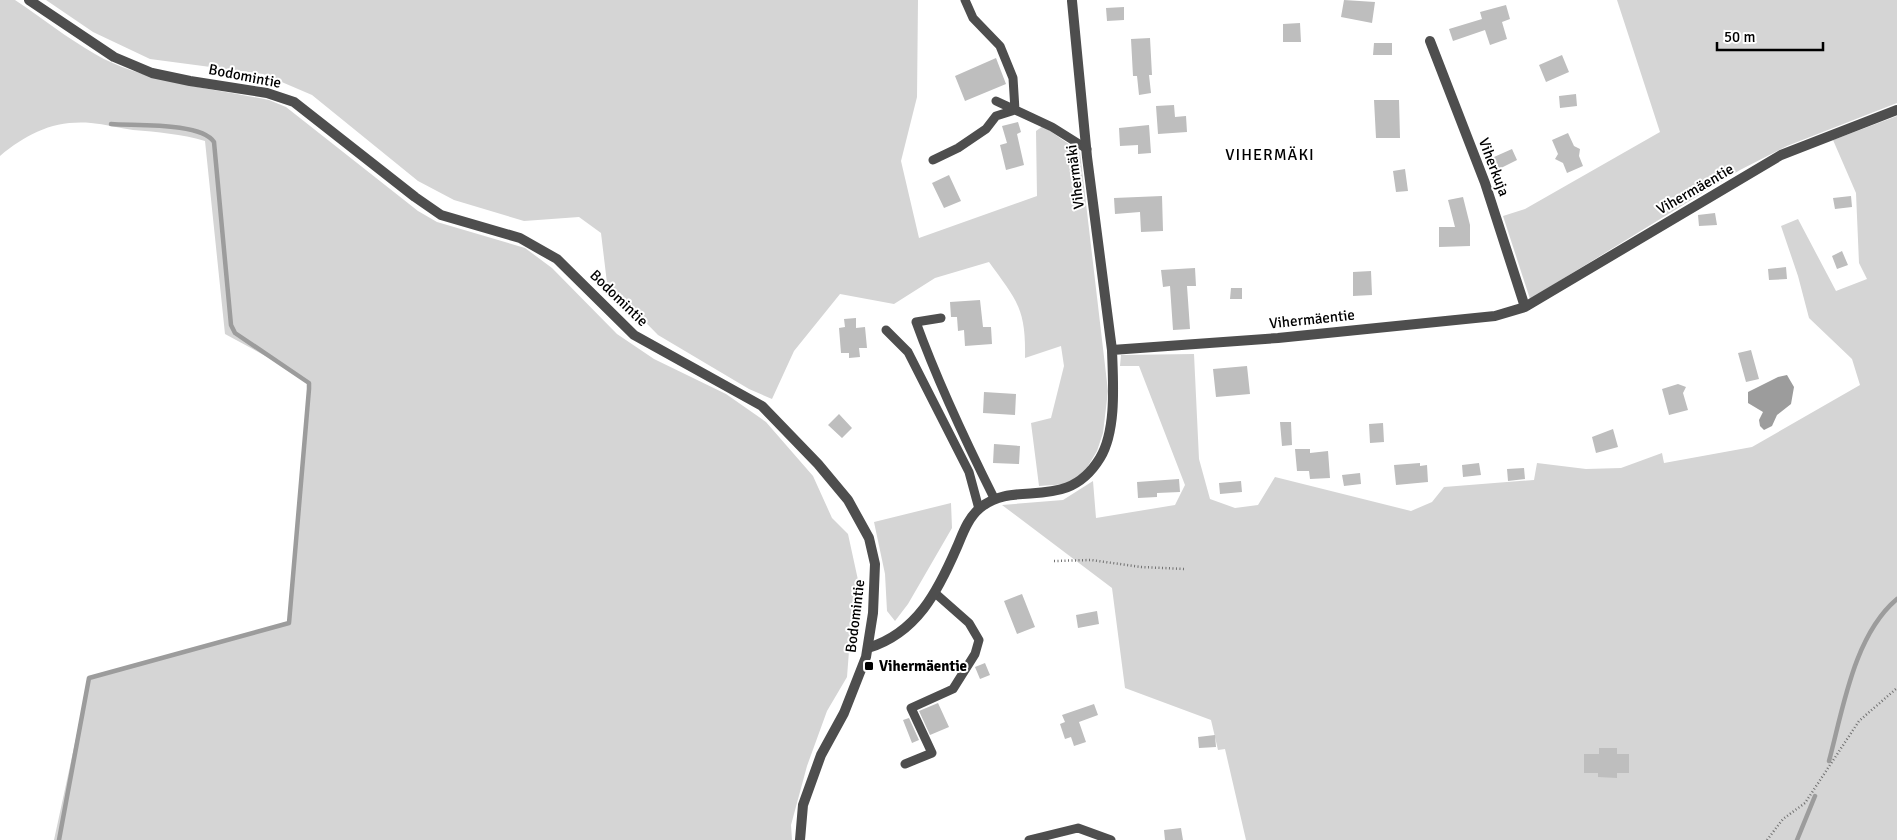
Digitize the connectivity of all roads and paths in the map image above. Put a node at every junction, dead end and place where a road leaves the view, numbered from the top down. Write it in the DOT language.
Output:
graph roads {
  1 [pos="29,0"];
  2 [pos="965,0"];
  3 [pos="1072,1"];
  4 [pos="1430,40"];
  5 [pos="996,101"];
  6 [pos="1016,110"];
  7 [pos="1897,110"];
  8 [pos="1087,149"];
  9 [pos="933,160"];
  10 [pos="1525,307"];
  11 [pos="941,318"];
  12 [pos="886,330"];
  13 [pos="1112,350"];
  14 [pos="994,498"];
  15 [pos="979,509"];
  16 [pos="1054,561"];
  17 [pos="1185,569"];
  18 [pos="935,593"];
  19 [pos="868,648"];
  20 [pos="1897,688"];
  21 [pos="906,764"];
  22 [pos="800,840"];
  23 [pos="1029,840"];
  24 [pos="1111,840"];
  25 [pos="1766,840"];
  1 -- 19 [label="street, Bodomintie"];
  2 -- 6 [label="lane"];
  3 -- 8 [label="street, Vihermäki"];
  4 -- 10 [label="street, Viherkuja"];
  5 -- 6 [label="lane"];
  6 -- 8 [label="lane"];
  6 -- 9 [label="lane"];
  7 -- 10 [label="street, Vihermäentie"];
  8 -- 13 [label="street, Vihermäki"];
  10 -- 13 [label="street, Vihermäentie"];
  11 -- 14 [label="lane"];
  12 -- 15 [label="lane"];
  13 -- 14 [label="street"];
  14 -- 15 [label="street"];
  15 -- 18 [label="street"];
  16 -- 17 [label="path"];
  18 -- 19 [label="street"];
  18 -- 21 [label="lane"];
  19 -- 22 [label="street, Bodomintie"];
  20 -- 25 [label="path"];
  23 -- 24 [label="lane"];
}
